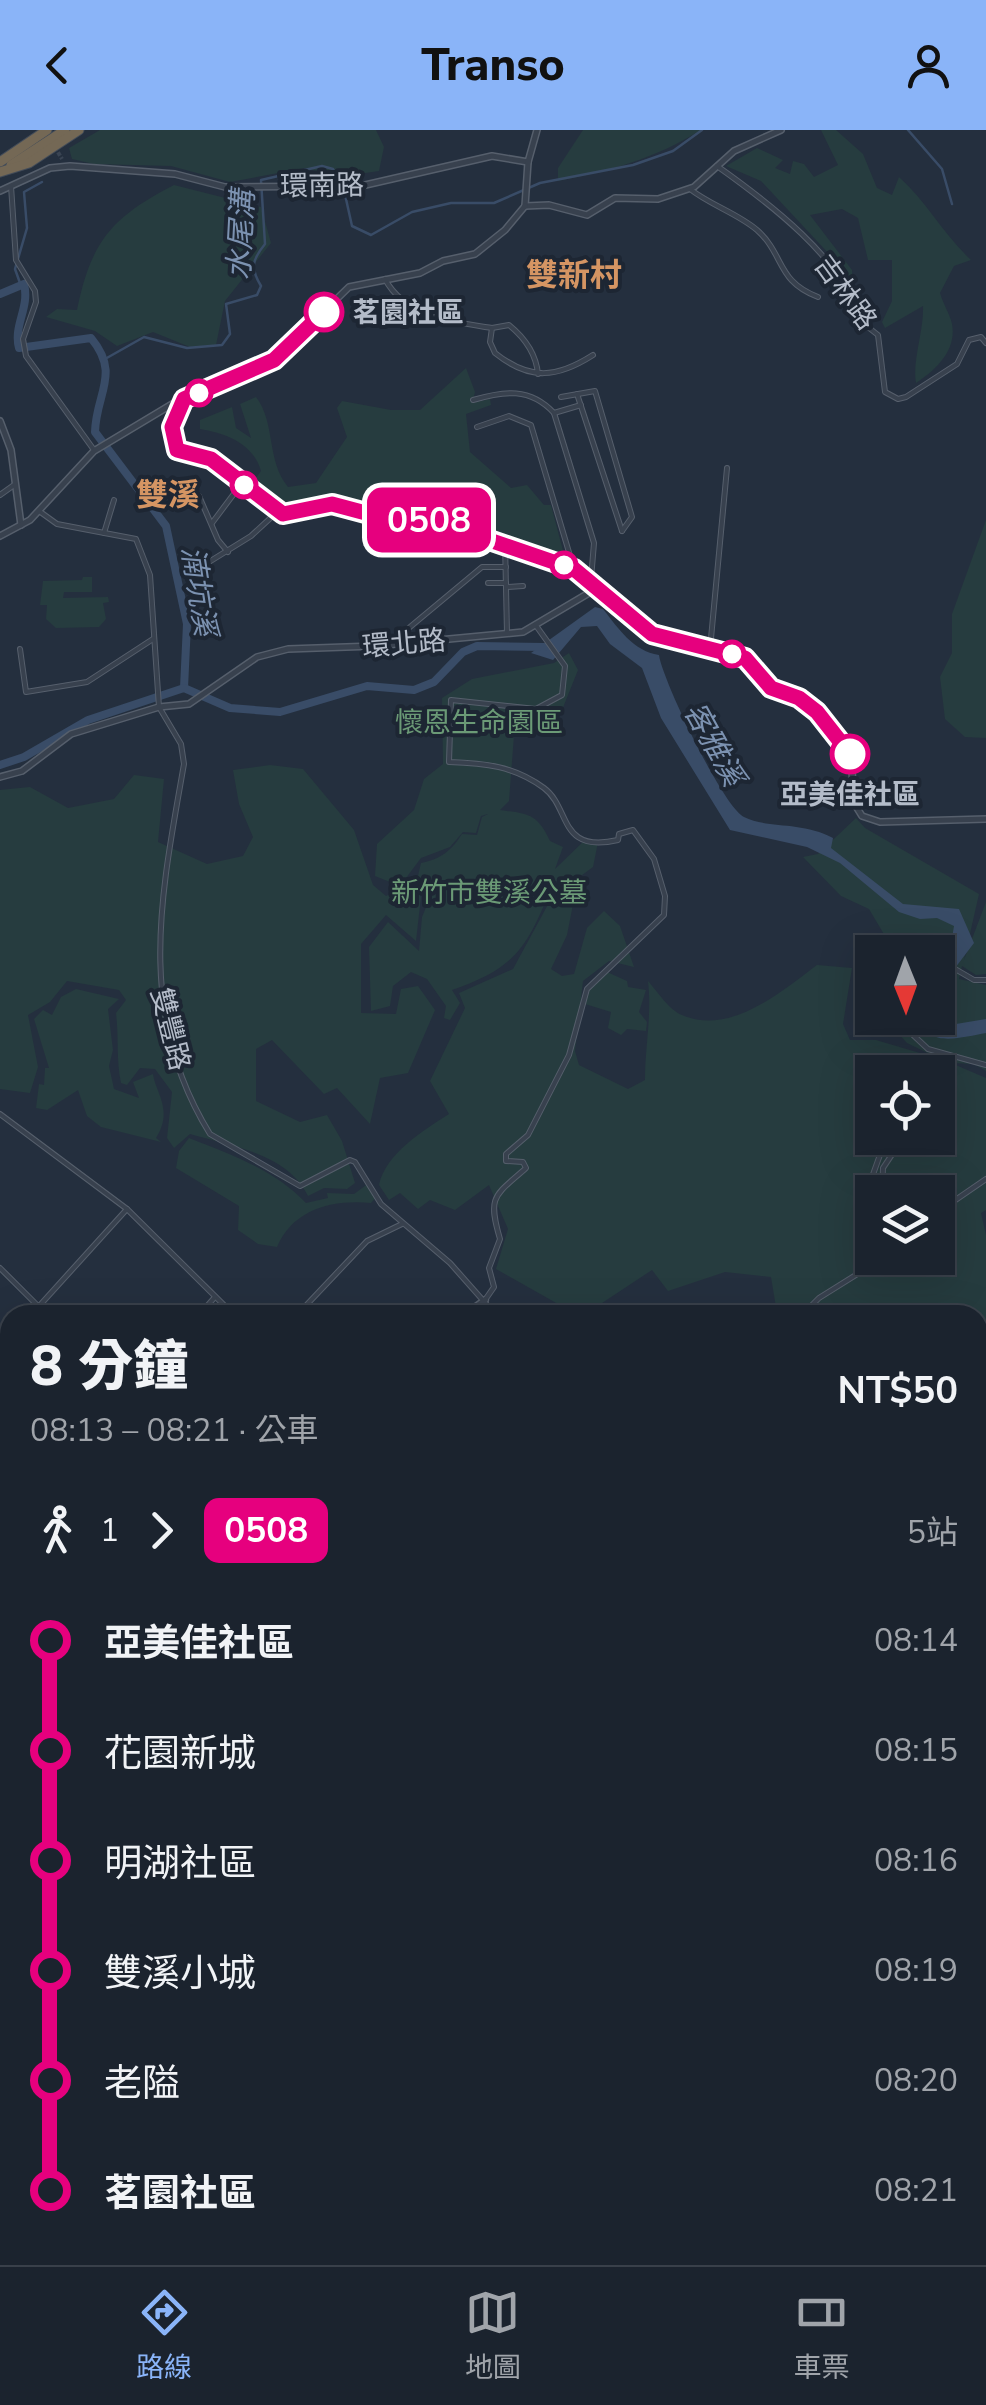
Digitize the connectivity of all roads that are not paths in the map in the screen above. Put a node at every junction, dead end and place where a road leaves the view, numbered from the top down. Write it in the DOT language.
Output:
graph roads {
  1 [pos="47,130"];
  2 [pos="64,130"];
  3 [pos="79,130"];
  4 [pos="537,130"];
  5 [pos="781,130"];
  6 [pos="0,162"];
  7 [pos="528,162"];
  8 [pos="717,166"];
  9 [pos="0,172"];
  10 [pos="10,186"];
  11 [pos="690,189"];
  12 [pos="0,191"];
  13 [pos="525,206"];
  14 [pos="385,280"];
  15 [pos="818,297"];
  16 [pos="492,328"];
  17 [pos="986,343"];
  18 [pos="593,355"];
  19 [pos="538,374"];
  20 [pos="577,394"];
  21 [pos="562,396"];
  22 [pos="184,399"];
  23 [pos="473,400"];
  24 [pos="581,405"];
  25 [pos="554,413"];
  26 [pos="0,421"];
  27 [pos="477,427"];
  28 [pos="94,450"];
  29 [pos="727,468"];
  30 [pos="15,480"];
  31 [pos="242,483"];
  32 [pos="0,495"];
  33 [pos="199,496"];
  34 [pos="16,499"];
  35 [pos="114,500"];
  36 [pos="39,511"];
  37 [pos="277,512"];
  38 [pos="211,525"];
  39 [pos="21,526"];
  40 [pos="104,533"];
  41 [pos="0,536"];
  42 [pos="505,543"];
  43 [pos="228,552"];
  44 [pos="506,567"];
  45 [pos="574,569"];
  46 [pos="196,570"];
  47 [pos="591,579"];
  48 [pos="488,583"];
  49 [pos="506,585"];
  50 [pos="522,586"];
  51 [pos="600,587"];
  52 [pos="537,627"];
  53 [pos="507,634"];
  54 [pos="153,638"];
  55 [pos="404,644"];
  56 [pos="710,648"];
  57 [pos="20,649"];
  58 [pos="159,706"];
  59 [pos="0,777"];
  60 [pos="986,819"];
  61 [pos="955,971"];
  62 [pos="986,980"];
  63 [pos="913,1035"];
  64 [pos="986,1065"];
  65 [pos="0,1114"];
  66 [pos="986,1179"];
  67 [pos="955,1200"];
  68 [pos="126,1209"];
  69 [pos="402,1224"];
  70 [pos="0,1268"];
  71 [pos="856,1275"];
  72 [pos="216,1297"];
  73 [pos="484,1300"];
  74 [pos="37,1305"];
  75 [pos="208,1305"];
  76 [pos="224,1305"];
  77 [pos="306,1305"];
  78 [pos="478,1305"];
  79 [pos="488,1305"];
  80 [pos="812,1305"];
  1 -- 6 [label="highway"];
  2 -- 9 [label="highway"];
  3 -- 9 [label="highway"];
  4 -- 7 [label="street"];
  5 -- 8 [label="street"];
  7 -- 10 [label="street, 環南路"];
  7 -- 13 [label="street"];
  8 -- 11 [label="street"];
  8 -- 17 [label="street, 吉林路"];
  10 -- 12 [label="street, 環南路"];
  10 -- 28 [label="street"];
  11 -- 13 [label="street"];
  11 -- 15 [label="street"];
  13 -- 14 [label="street"];
  14 -- 16 [label="street"];
  14 -- 22 [label="street"];
  16 -- 19 [label="street"];
  16 -- 19 [label="street"];
  18 -- 19 [label="street"];
  20 -- 21 [label="street"];
  20 -- 24 [label="street"];
  20 -- 24 [label="street"];
  22 -- 28 [label="street"];
  22 -- 31 [label="street"];
  23 -- 25 [label="street"];
  24 -- 25 [label="street"];
  25 -- 47 [label="street"];
  26 -- 30 [label="street"];
  27 -- 45 [label="street"];
  28 -- 36 [label="street"];
  29 -- 56 [label="street"];
  30 -- 32 [label="street"];
  30 -- 34 [label="street"];
  31 -- 37 [label="street"];
  31 -- 38 [label="street"];
  32 -- 34 [label="street"];
  33 -- 38 [label="street"];
  34 -- 39 [label="street"];
  35 -- 40 [label="street"];
  36 -- 39 [label="street"];
  36 -- 40 [label="street"];
  37 -- 42 [label="street"];
  37 -- 43 [label="street"];
  38 -- 43 [label="street"];
  39 -- 41 [label="street"];
  40 -- 54 [label="street"];
  42 -- 44 [label="street"];
  42 -- 45 [label="street"];
  43 -- 46 [label="street"];
  44 -- 49 [label="street"];
  44 -- 55 [label="street"];
  45 -- 47 [label="street"];
  47 -- 51 [label="street"];
  48 -- 49 [label="street"];
  49 -- 50 [label="street"];
  49 -- 53 [label="street"];
  51 -- 52 [label="street, 環北路"];
  51 -- 56 [label="street"];
  52 -- 53 [label="street, 環北路"];
  52 -- 73 [label="street"];
  53 -- 55 [label="street, 環北路"];
  54 -- 57 [label="street"];
  54 -- 58 [label="street"];
  55 -- 58 [label="street, 環北路"];
  56 -- 60 [label="street"];
  58 -- 59 [label="street"];
  58 -- 69 [label="street, 雙豐路"];
  61 -- 62 [label="street"];
  63 -- 64 [label="street"];
  65 -- 68 [label="street"];
  66 -- 67 [label="street"];
  68 -- 72 [label="street"];
  68 -- 74 [label="street"];
  69 -- 73 [label="street"];
  69 -- 77 [label="street"];
  70 -- 74 [label="street"];
  71 -- 80 [label="street"];
  72 -- 75 [label="street"];
  72 -- 76 [label="street"];
  73 -- 78 [label="street"];
  73 -- 79 [label="street"];
}
